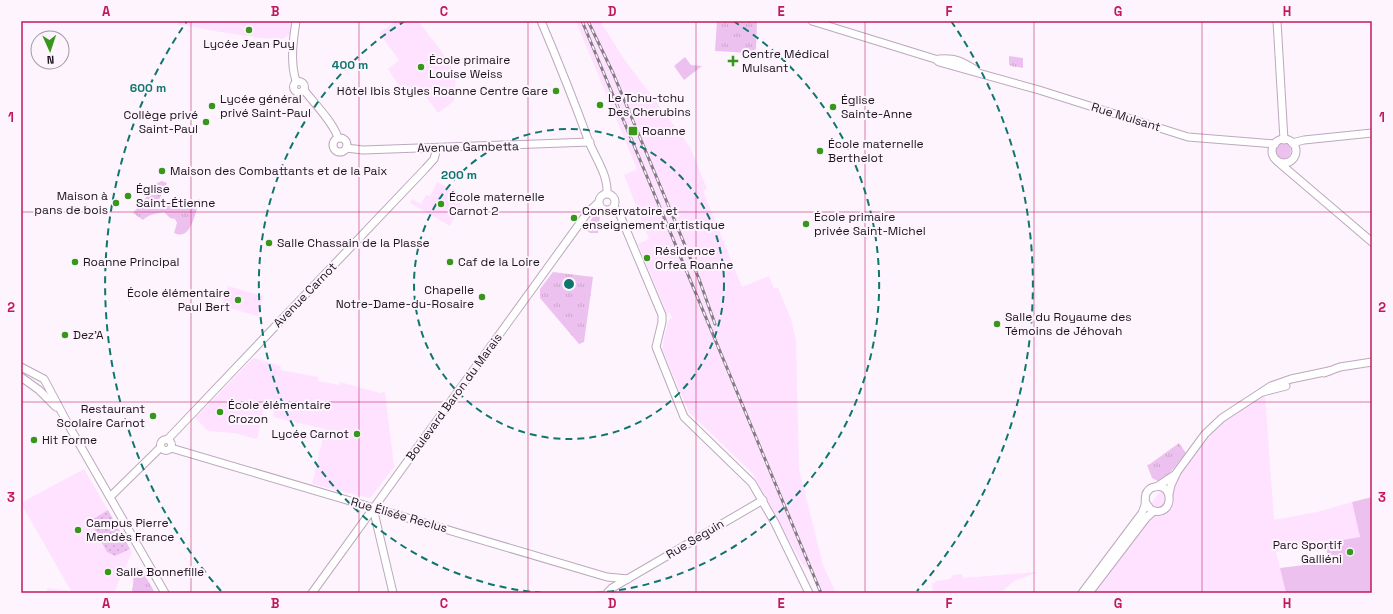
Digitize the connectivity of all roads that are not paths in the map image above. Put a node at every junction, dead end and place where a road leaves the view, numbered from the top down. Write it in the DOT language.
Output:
graph roads {
  1 [pos="296,21"];
  2 [pos="538,21"];
  3 [pos="541,21"];
  4 [pos="812,21"];
  5 [pos="1277,21"];
  6 [pos="584,125"];
  7 [pos="1372,134"];
  8 [pos="338,138"];
  9 [pos="1284,140"];
  10 [pos="590,142"];
  11 [pos="1292,143"];
  12 [pos="1275,144"];
  13 [pos="346,148"];
  14 [pos="437,148"];
  15 [pos="1277,161"];
  16 [pos="1290,161"];
  17 [pos="1296,177"];
  18 [pos="607,193"];
  19 [pos="598,203"];
  20 [pos="614,207"];
  21 [pos="1372,242"];
  22 [pos="1372,362"];
  23 [pos="21,367"];
  24 [pos="21,377"];
  25 [pos="63,414"];
  26 [pos="168,439"];
  27 [pos="161,447"];
  28 [pos="171,448"];
  29 [pos="1177,472"];
  30 [pos="1158,486"];
  31 [pos="1169,494"];
  32 [pos="110,497"];
  33 [pos="762,500"];
  34 [pos="1146,503"];
  35 [pos="373,508"];
  36 [pos="1154,511"];
  37 [pos="628,579"];
  38 [pos="165,593"];
  39 [pos="312,593"];
  40 [pos="393,593"];
  41 [pos="608,593"];
  42 [pos="809,593"];
  43 [pos="1082,593"];
  44 [pos="1089,593"];
  1 -- 8 [label="street"];
  2 -- 6 [label="street"];
  3 -- 6 [label="street"];
  4 -- 12 [label="street, Rue Mulsant"];
  5 -- 9 [label="street"];
  6 -- 10 [label="street"];
  7 -- 11 [label="street"];
  8 -- 13 [label="street"];
  8 -- 13 [label="street"];
  9 -- 11 [label="street"];
  9 -- 12 [label="street"];
  10 -- 14 [label="street, Avenue Gambetta"];
  10 -- 18 [label="street"];
  11 -- 16 [label="street"];
  12 -- 15 [label="street"];
  13 -- 14 [label="street, Avenue Gambetta"];
  14 -- 26 [label="street, Avenue Carnot"];
  15 -- 16 [label="street"];
  15 -- 17 [label="street"];
  16 -- 17 [label="street"];
  17 -- 21 [label="street"];
  18 -- 19 [label="street"];
  18 -- 20 [label="street"];
  19 -- 20 [label="street"];
  19 -- 35 [label="street, Boulevard Baron du Marais"];
  20 -- 33 [label="street"];
  22 -- 29 [label="street"];
  23 -- 25 [label="street"];
  24 -- 25 [label="street"];
  25 -- 32 [label="street"];
  26 -- 27 [label="street"];
  26 -- 28 [label="street"];
  27 -- 28 [label="street"];
  27 -- 32 [label="street"];
  28 -- 35 [label="street, Rue Élisée Reclus"];
  29 -- 30 [label="street"];
  29 -- 31 [label="street"];
  30 -- 31 [label="street"];
  30 -- 34 [label="street"];
  31 -- 36 [label="street"];
  32 -- 38 [label="street"];
  33 -- 37 [label="street, Rue Seguin"];
  33 -- 42 [label="street"];
  34 -- 36 [label="street"];
  34 -- 43 [label="street"];
  35 -- 37 [label="street, Rue Élisée Reclus"];
  35 -- 39 [label="street, Boulevard Baron du Marais"];
  35 -- 40 [label="street"];
  36 -- 44 [label="street"];
  37 -- 41 [label="street, Rue Seguin"];
}
